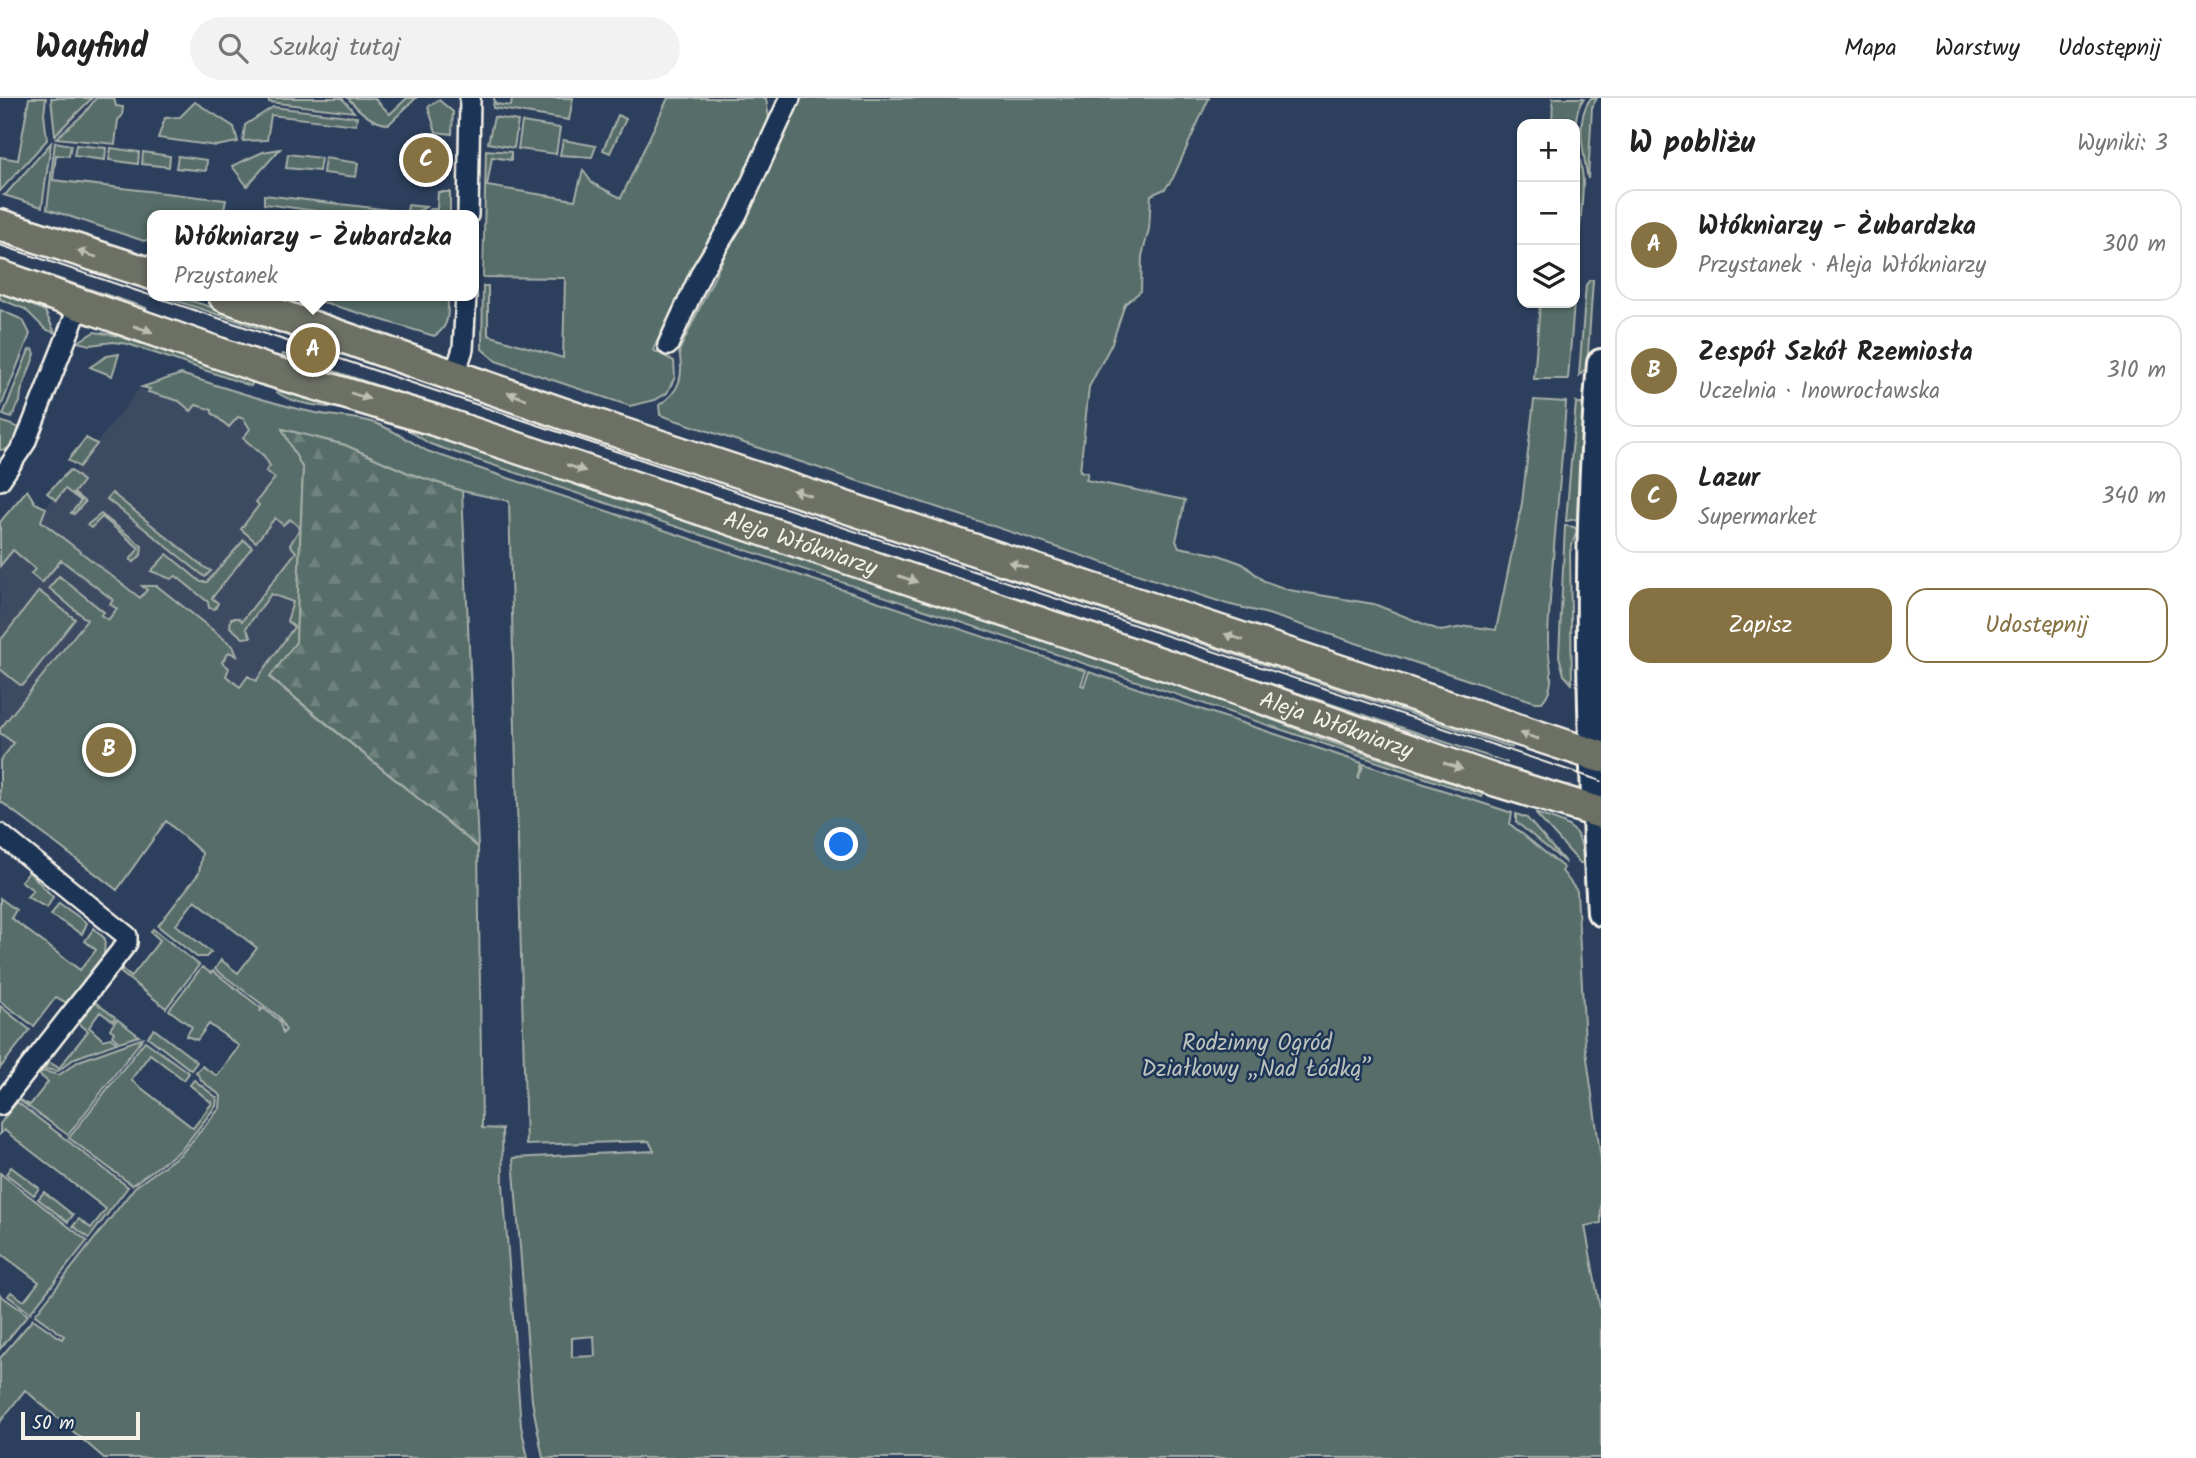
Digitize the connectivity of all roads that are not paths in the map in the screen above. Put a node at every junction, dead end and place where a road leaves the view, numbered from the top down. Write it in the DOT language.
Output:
graph roads {
  1 [pos="470,98"];
  2 [pos="790,98"];
  3 [pos="468,210"];
  4 [pos="0,225"];
  5 [pos="147,272"];
  6 [pos="0,276"];
  7 [pos="239,301"];
  8 [pos="466,301"];
  9 [pos="79,306"];
  10 [pos="668,345"];
  11 [pos="1601,363"];
  12 [pos="455,374"];
  13 [pos="0,480"];
  14 [pos="1595,536"];
  15 [pos="1598,756"];
  16 [pos="1599,812"];
  17 [pos="0,834"];
  18 [pos="1601,912"];
  19 [pos="0,1105"];
  1 -- 3 [label="street"];
  2 -- 10 [label="street"];
  5 -- 4 [label="main road, one-way"];
  6 -- 9 [label="main road, Aleja Włókniarzy"];
  7 -- 12 [label="main road, Aleja Włókniarzy"];
  8 -- 12 [label="street"];
  9 -- 13 [label="street"];
  9 -- 16 [label="main road, Aleja Włókniarzy, one-way"];
  11 -- 14 [label="main road"];
  15 -- 12 [label="main road, Aleja Włókniarzy, one-way"];
  14 -- 15 [label="main road"];
  15 -- 16 [label="main road"];
  16 -- 18 [label="main road"];
  17 -- 19 [label="street"];
}
